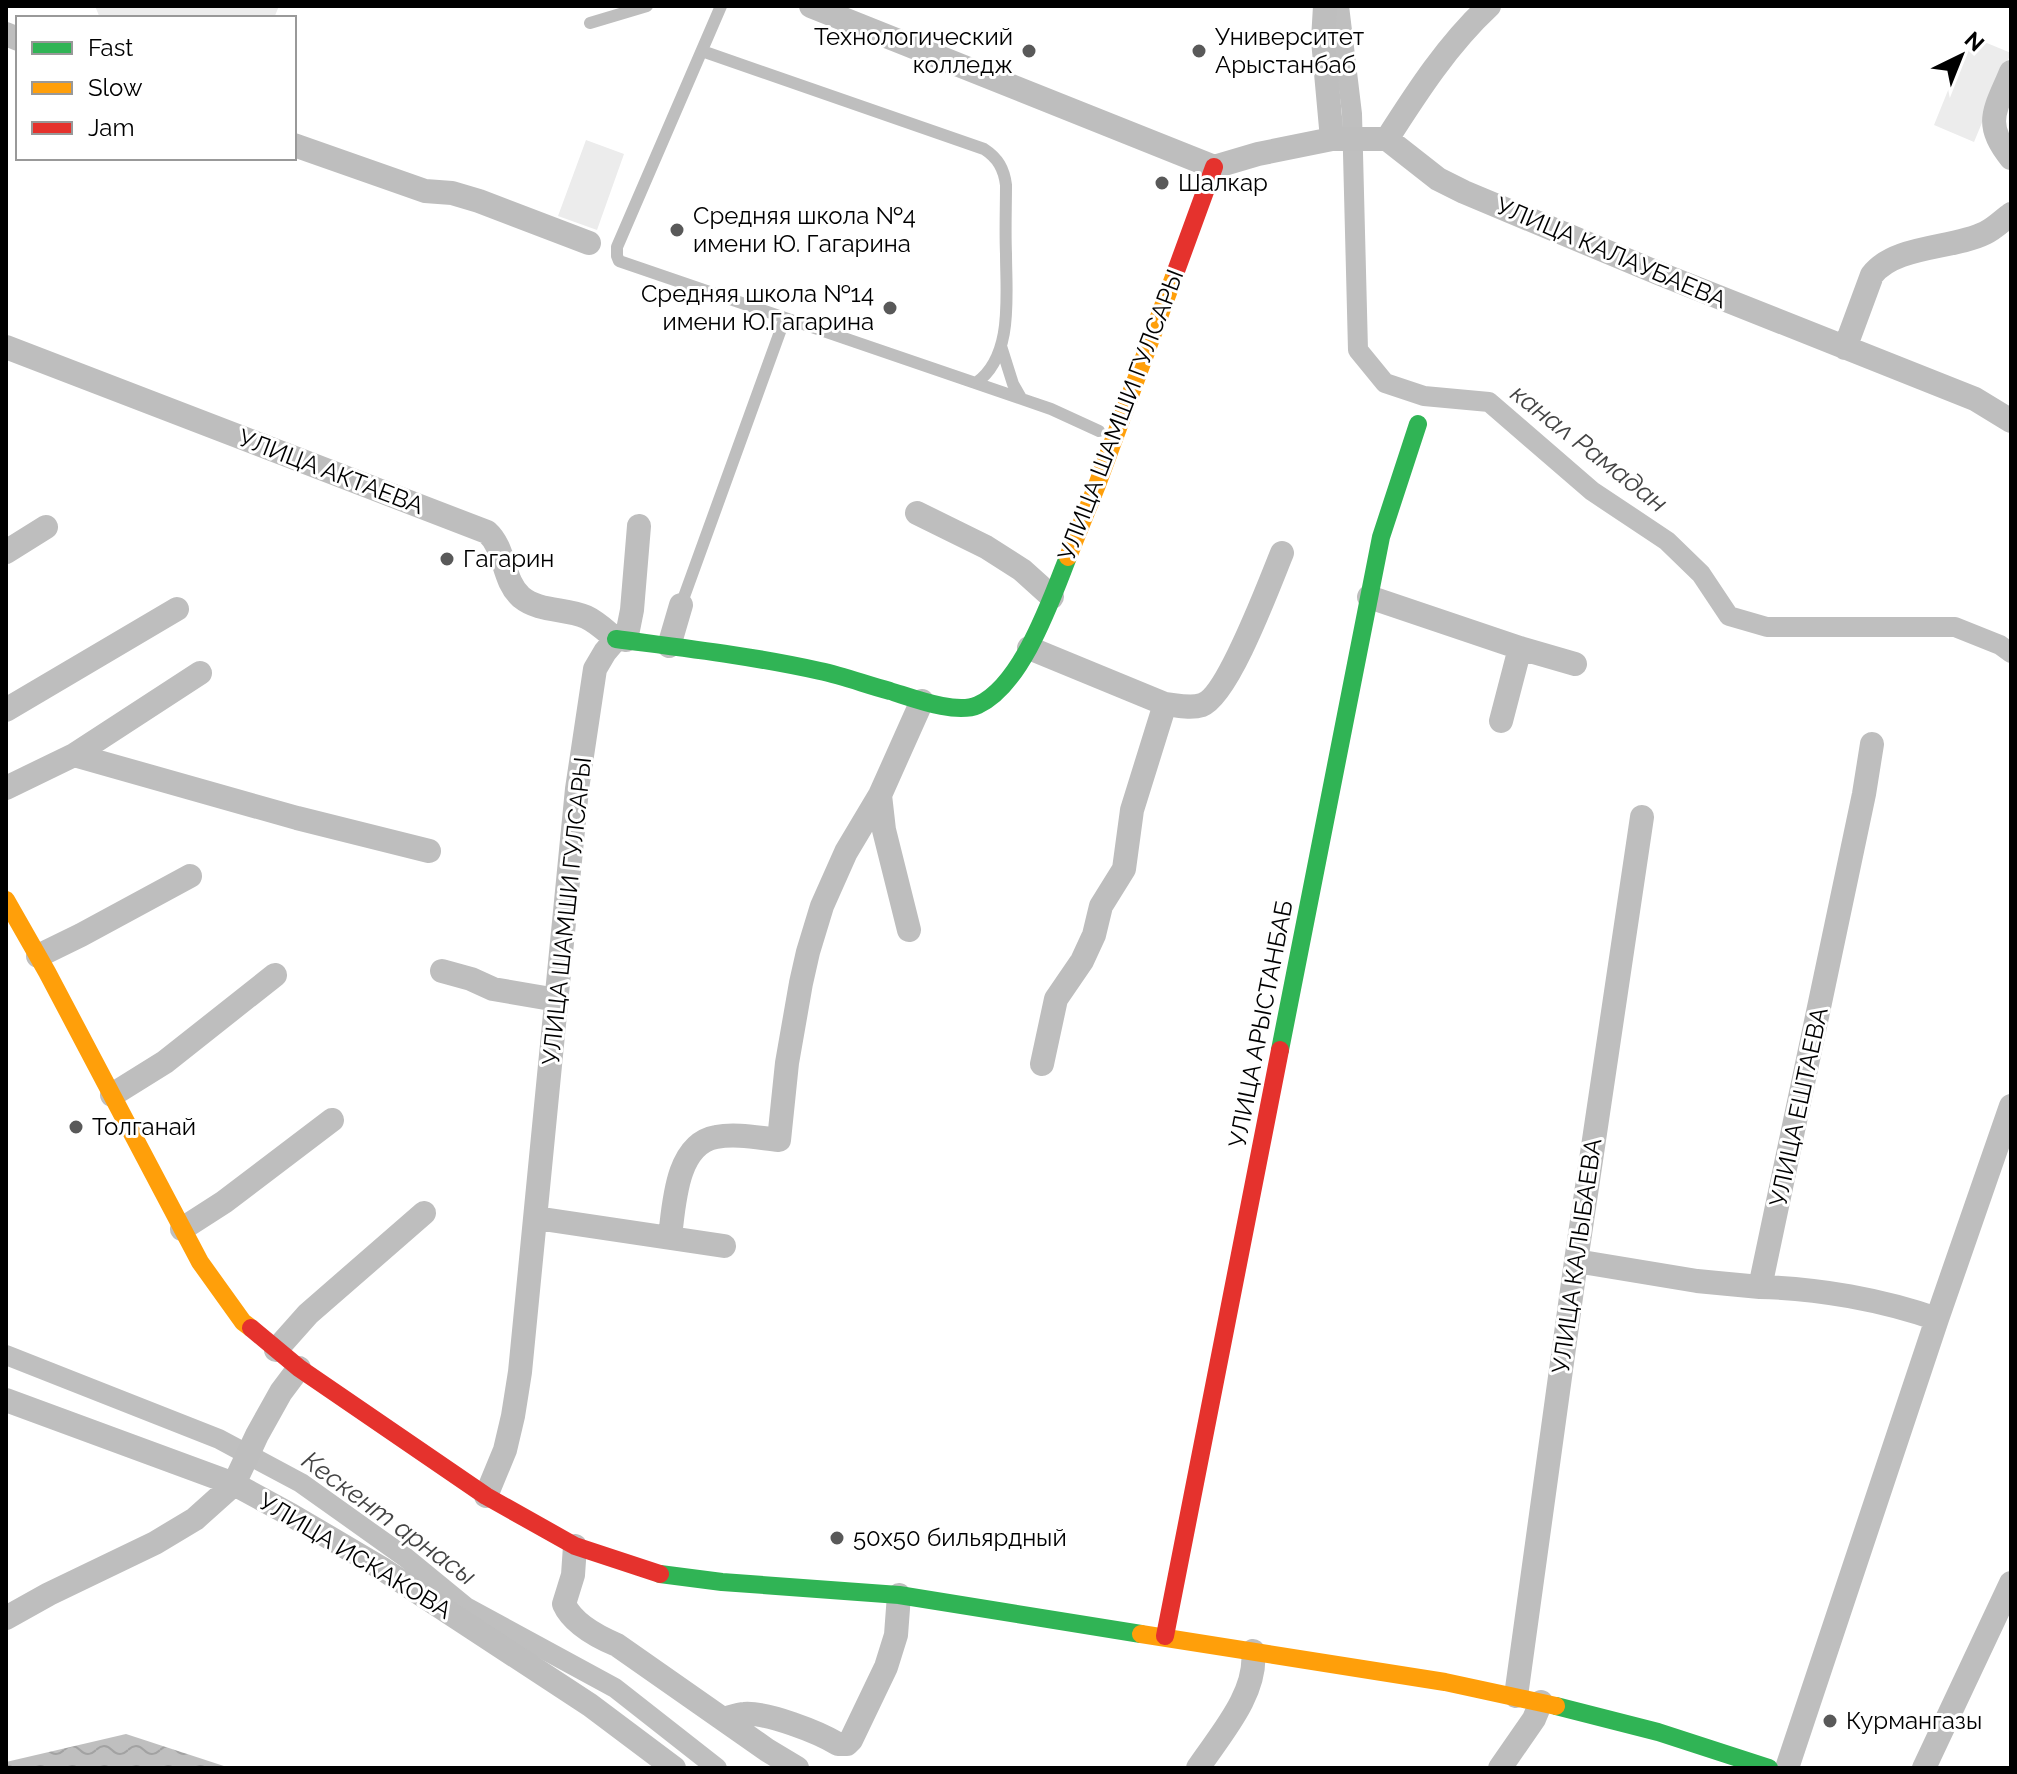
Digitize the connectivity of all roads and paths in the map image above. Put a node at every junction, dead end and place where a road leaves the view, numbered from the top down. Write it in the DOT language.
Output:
graph roads {
  1 [pos="647,6"];
  2 [pos="721,6"];
  3 [pos="811,6"];
  4 [pos="1325,6"];
  5 [pos="1489,6"];
  6 [pos="855,14"];
  7 [pos="590,23"];
  8 [pos="702,51"];
  9 [pos="2011,72"];
  10 [pos="1333,139"];
  11 [pos="1380,139"];
  12 [pos="296,146"];
  13 [pos="2011,158"];
  14 [pos="1214,167"];
  15 [pos="2011,214"];
  16 [pos="589,243"];
  17 [pos="785,318"];
  18 [pos="1001,345"];
  19 [pos="6,347"];
  20 [pos="1845,348"];
  21 [pos="976,383"];
  22 [pos="1021,398"];
  23 [pos="2011,421"];
  24 [pos="1418,424"];
  25 [pos="1106,435"];
  26 [pos="917,513"];
  27 [pos="639,526"];
  28 [pos="46,527"];
  29 [pos="6,552"];
  30 [pos="1282,553"];
  31 [pos="1052,597"];
  32 [pos="1369,597"];
  33 [pos="681,605"];
  34 [pos="177,609"];
  35 [pos="621,640"];
  36 [pos="669,646"];
  37 [pos="1029,648"];
  38 [pos="1520,648"];
  39 [pos="1575,664"];
  40 [pos="200,673"];
  41 [pos="922,701"];
  42 [pos="1165,704"];
  43 [pos="6,710"];
  44 [pos="1501,721"];
  45 [pos="1872,744"];
  46 [pos="74,755"];
  47 [pos="6,788"];
  48 [pos="880,795"];
  49 [pos="1642,817"];
  50 [pos="429,851"];
  51 [pos="190,876"];
  52 [pos="6,900"];
  53 [pos="909,930"];
  54 [pos="38,956"];
  55 [pos="442,971"];
  56 [pos="275,975"];
  57 [pos="557,1000"];
  58 [pos="1042,1064"];
  59 [pos="112,1095"];
  60 [pos="2011,1106"];
  61 [pos="332,1120"];
  62 [pos="424,1213"];
  63 [pos="536,1218"];
  64 [pos="182,1229"];
  65 [pos="670,1237"];
  66 [pos="724,1246"];
  67 [pos="1576,1261"];
  68 [pos="1760,1287"];
  69 [pos="1937,1319"];
  70 [pos="276,1350"];
  71 [pos="299,1368"];
  72 [pos="6,1400"];
  73 [pos="238,1476"];
  74 [pos="486,1496"];
  75 [pos="575,1546"];
  76 [pos="2011,1583"];
  77 [pos="899,1595"];
  78 [pos="6,1618"];
  79 [pos="1165,1636"];
  80 [pos="1253,1651"];
  81 [pos="1516,1696"];
  82 [pos="1541,1702"];
  83 [pos="724,1719"];
  84 [pos="674,1768"];
  85 [pos="797,1768"];
  86 [pos="1198,1768"];
  87 [pos="1500,1768"];
  88 [pos="1769,1768"];
  89 [pos="1787,1768"];
  90 [pos="1924,1768"];
  1 -- 7 [label="lane"];
  2 -- 8 [label="lane"];
  3 -- 6 [label="street"];
  4 -- 10 [label="street"];
  5 -- 11 [label="street"];
  6 -- 14 [label="street"];
  8 -- 17 [label="lane"];
  8 -- 18 [label="lane"];
  9 -- 13 [label="street"];
  10 -- 11 [label="street"];
  10 -- 14 [label="street"];
  11 -- 20 [label="street, УЛИЦА КАЛАУБАЕВА"];
  12 -- 16 [label="street"];
  14 -- 25 [label="street, УЛИЦА ШАМШИ ГУЛСАРЫ"];
  15 -- 20 [label="street"];
  17 -- 21 [label="lane"];
  17 -- 33 [label="lane"];
  18 -- 21 [label="lane"];
  18 -- 22 [label="lane"];
  19 -- 35 [label="street, УЛИЦА АКТАЕВА"];
  20 -- 23 [label="street, УЛИЦА КАЛАУБАЕВА"];
  21 -- 22 [label="lane"];
  22 -- 25 [label="lane"];
  24 -- 32 [label="street, УЛИЦА АРЫСТАНБАБ"];
  25 -- 31 [label="street, УЛИЦА ШАМШИ ГУЛСАРЫ"];
  26 -- 31 [label="street"];
  27 -- 35 [label="street"];
  28 -- 29 [label="street"];
  30 -- 42 [label="street"];
  31 -- 37 [label="street, УЛИЦА ШАМШИ ГУЛСАРЫ"];
  32 -- 38 [label="street"];
  32 -- 79 [label="street, УЛИЦА АРЫСТАНБАБ"];
  33 -- 36 [label="street"];
  34 -- 43 [label="street"];
  35 -- 36 [label="street, УЛИЦА ШАМШИ ГУЛСАРЫ"];
  35 -- 57 [label="street, УЛИЦА ШАМШИ ГУЛСАРЫ"];
  36 -- 41 [label="street, УЛИЦА ШАМШИ ГУЛСАРЫ"];
  37 -- 41 [label="street, УЛИЦА ШАМШИ ГУЛСАРЫ"];
  37 -- 42 [label="street"];
  38 -- 39 [label="street"];
  38 -- 44 [label="street"];
  40 -- 46 [label="street"];
  41 -- 48 [label="street"];
  42 -- 58 [label="street"];
  45 -- 68 [label="street, УЛИЦА ЕШТАЕВА"];
  46 -- 47 [label="street"];
  46 -- 50 [label="street"];
  48 -- 53 [label="street"];
  48 -- 65 [label="street"];
  49 -- 67 [label="street, УЛИЦА КАЛЫБАЕВА"];
  51 -- 54 [label="street"];
  52 -- 54 [label="street"];
  54 -- 59 [label="street"];
  55 -- 57 [label="street"];
  56 -- 59 [label="street"];
  57 -- 63 [label="street, УЛИЦА ШАМШИ ГУЛСАРЫ"];
  59 -- 64 [label="street"];
  60 -- 69 [label="street"];
  61 -- 64 [label="street"];
  62 -- 70 [label="street"];
  63 -- 65 [label="street"];
  63 -- 74 [label="street, УЛИЦА ШАМШИ ГУЛСАРЫ"];
  64 -- 70 [label="street"];
  65 -- 66 [label="street"];
  67 -- 68 [label="street"];
  67 -- 81 [label="street, УЛИЦА КАЛЫБАЕВА"];
  68 -- 69 [label="street"];
  69 -- 89 [label="street"];
  70 -- 71 [label="street"];
  71 -- 73 [label="street"];
  71 -- 74 [label="street"];
  72 -- 73 [label="street, УЛИЦА ИСКАКОВА"];
  73 -- 78 [label="street"];
  73 -- 84 [label="street, УЛИЦА ИСКАКОВА"];
  74 -- 75 [label="street"];
  75 -- 77 [label="street"];
  75 -- 83 [label="street"];
  76 -- 90 [label="street"];
  77 -- 79 [label="street"];
  77 -- 83 [label="street"];
  79 -- 80 [label="street"];
  80 -- 81 [label="street"];
  80 -- 86 [label="street"];
  81 -- 82 [label="street"];
  82 -- 87 [label="street"];
  82 -- 88 [label="street"];
  83 -- 85 [label="street"];
}
